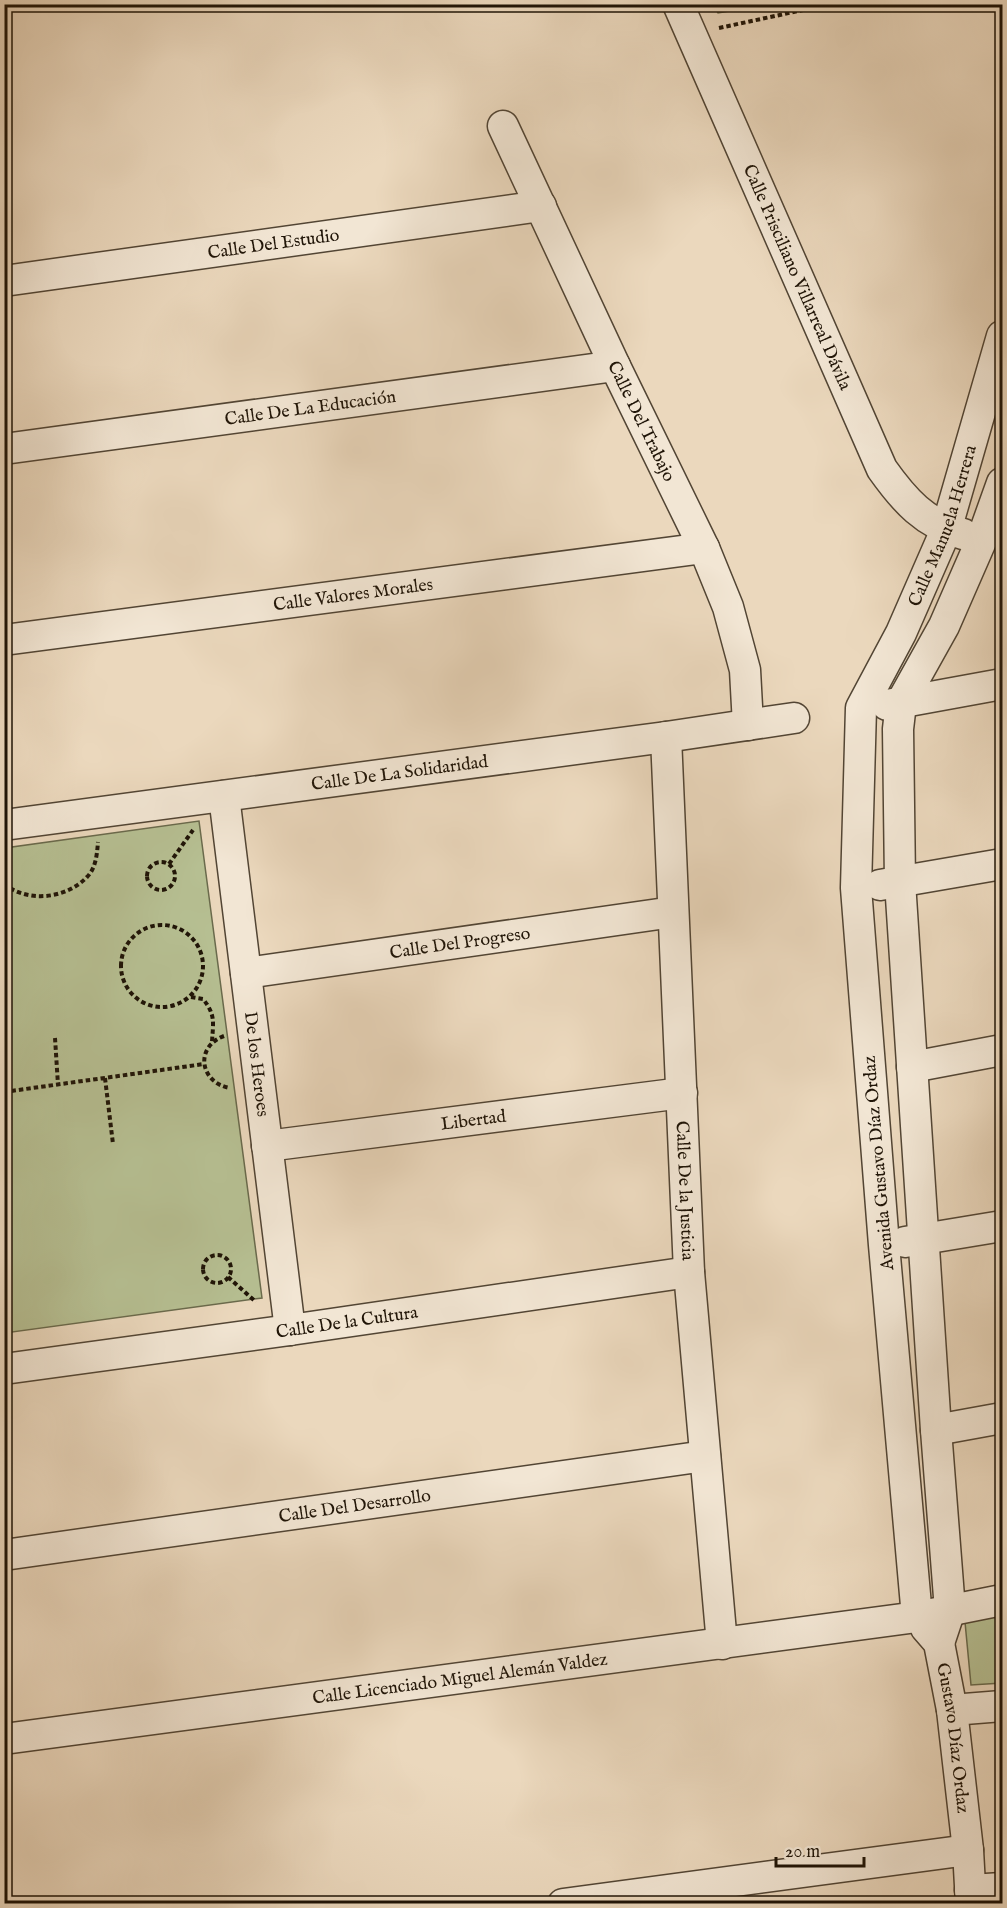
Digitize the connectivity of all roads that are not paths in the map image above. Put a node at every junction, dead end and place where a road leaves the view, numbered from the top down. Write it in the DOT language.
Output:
graph roads {
  1 [pos="678,4"];
  2 [pos="503,126"];
  3 [pos="541,206"];
  4 [pos="4,281"];
  5 [pos="1002,336"];
  6 [pos="615,366"];
  7 [pos="4,449"];
  8 [pos="1002,483"];
  9 [pos="945,530"];
  10 [pos="992,536"];
  11 [pos="704,548"];
  12 [pos="4,640"];
  13 [pos="1002,684"];
  14 [pos="901,703"];
  15 [pos="861,708"];
  16 [pos="794,718"];
  17 [pos="748,725"];
  18 [pos="666,737"];
  19 [pos="224,796"];
  20 [pos="4,825"];
  21 [pos="1002,864"];
  22 [pos="900,882"];
  23 [pos="856,888"];
  24 [pos="673,912"];
  25 [pos="246,973"];
  26 [pos="1002,1050"];
  27 [pos="912,1067"];
  28 [pos="682,1093"];
  29 [pos="267,1146"];
  30 [pos="1002,1226"];
  31 [pos="925,1239"];
  32 [pos="884,1245"];
  33 [pos="689,1272"];
  34 [pos="290,1330"];
  35 [pos="4,1369"];
  36 [pos="1002,1418"];
  37 [pos="936,1430"];
  38 [pos="705,1456"];
  39 [pos="4,1555"];
  40 [pos="1002,1600"];
  41 [pos="950,1610"];
  42 [pos="917,1617"];
  43 [pos="939,1643"];
  44 [pos="722,1644"];
  45 [pos="1002,1706"];
  46 [pos="952,1710"];
  47 [pos="4,1739"];
  48 [pos="968,1850"];
  49 [pos="1002,1888"];
  50 [pos="971,1897"];
  51 [pos="563,1904"];
  1 -- 9 [label="street, Calle Prisciliano Villarreal Dávila"];
  2 -- 3 [label="street, Calle Del Trabajo"];
  3 -- 4 [label="street, Calle Del Estudio"];
  3 -- 6 [label="street, Calle Del Trabajo"];
  5 -- 9 [label="street, Calle Manuela Herrera"];
  6 -- 7 [label="street, Calle De La Educación"];
  6 -- 11 [label="street, Calle Del Trabajo"];
  8 -- 10 [label="street, Calle Manuela Herrera"];
  9 -- 10 [label="street, Calle Prisciliano Villarreal Dávila"];
  9 -- 15 [label="street, Calle Manuela Herrera"];
  10 -- 14 [label="street, Calle Manuela Herrera"];
  11 -- 12 [label="street, Calle Valores Morales"];
  11 -- 17 [label="street, Calle Del Trabajo"];
  13 -- 14 [label="street"];
  14 -- 15 [label="street"];
  14 -- 22 [label="street"];
  15 -- 23 [label="street, Avenida Gustavo Díaz Ordaz"];
  16 -- 17 [label="street, Calle De La Solidaridad"];
  17 -- 18 [label="street, Calle De La Solidaridad"];
  18 -- 19 [label="street, Calle De La Solidaridad"];
  18 -- 24 [label="street, Calle De la Justicia"];
  19 -- 20 [label="street, Calle De La Solidaridad"];
  19 -- 25 [label="street, De los Heroes"];
  21 -- 22 [label="street"];
  22 -- 23 [label="street"];
  22 -- 27 [label="street"];
  23 -- 32 [label="street, Avenida Gustavo Díaz Ordaz"];
  24 -- 25 [label="street, Calle Del Progreso"];
  24 -- 28 [label="street, Calle De la Justicia"];
  25 -- 29 [label="street, De los Heroes"];
  26 -- 27 [label="street"];
  27 -- 31 [label="street"];
  28 -- 29 [label="street, Libertad"];
  28 -- 33 [label="street, Calle De la Justicia"];
  29 -- 34 [label="street, De los Heroes"];
  30 -- 31 [label="street"];
  31 -- 32 [label="street"];
  31 -- 37 [label="street"];
  32 -- 42 [label="street, Avenida Gustavo Díaz Ordaz"];
  33 -- 34 [label="street, Calle De la Cultura"];
  33 -- 38 [label="street, Calle De la Justicia"];
  34 -- 35 [label="street, Calle De la Cultura"];
  36 -- 37 [label="street"];
  37 -- 41 [label="street"];
  38 -- 39 [label="street, Calle Del Desarrollo"];
  38 -- 44 [label="street, Calle De la Justicia"];
  40 -- 41 [label="street, Calle Licenciado Miguel Alemán Valdez"];
  41 -- 42 [label="street, Calle Licenciado Miguel Alemán Valdez"];
  41 -- 43 [label="street, Gustavo Díaz Ordaz"];
  42 -- 43 [label="street, Gustavo Díaz Ordaz"];
  42 -- 44 [label="street, Calle Licenciado Miguel Alemán Valdez"];
  43 -- 46 [label="street, Gustavo Díaz Ordaz"];
  44 -- 47 [label="street, Calle Licenciado Miguel Alemán Valdez"];
  45 -- 46 [label="street"];
  46 -- 48 [label="street, Gustavo Díaz Ordaz"];
  48 -- 50 [label="street, Gustavo Díaz Ordaz"];
  48 -- 51 [label="street"];
  49 -- 50 [label="street"];
}
